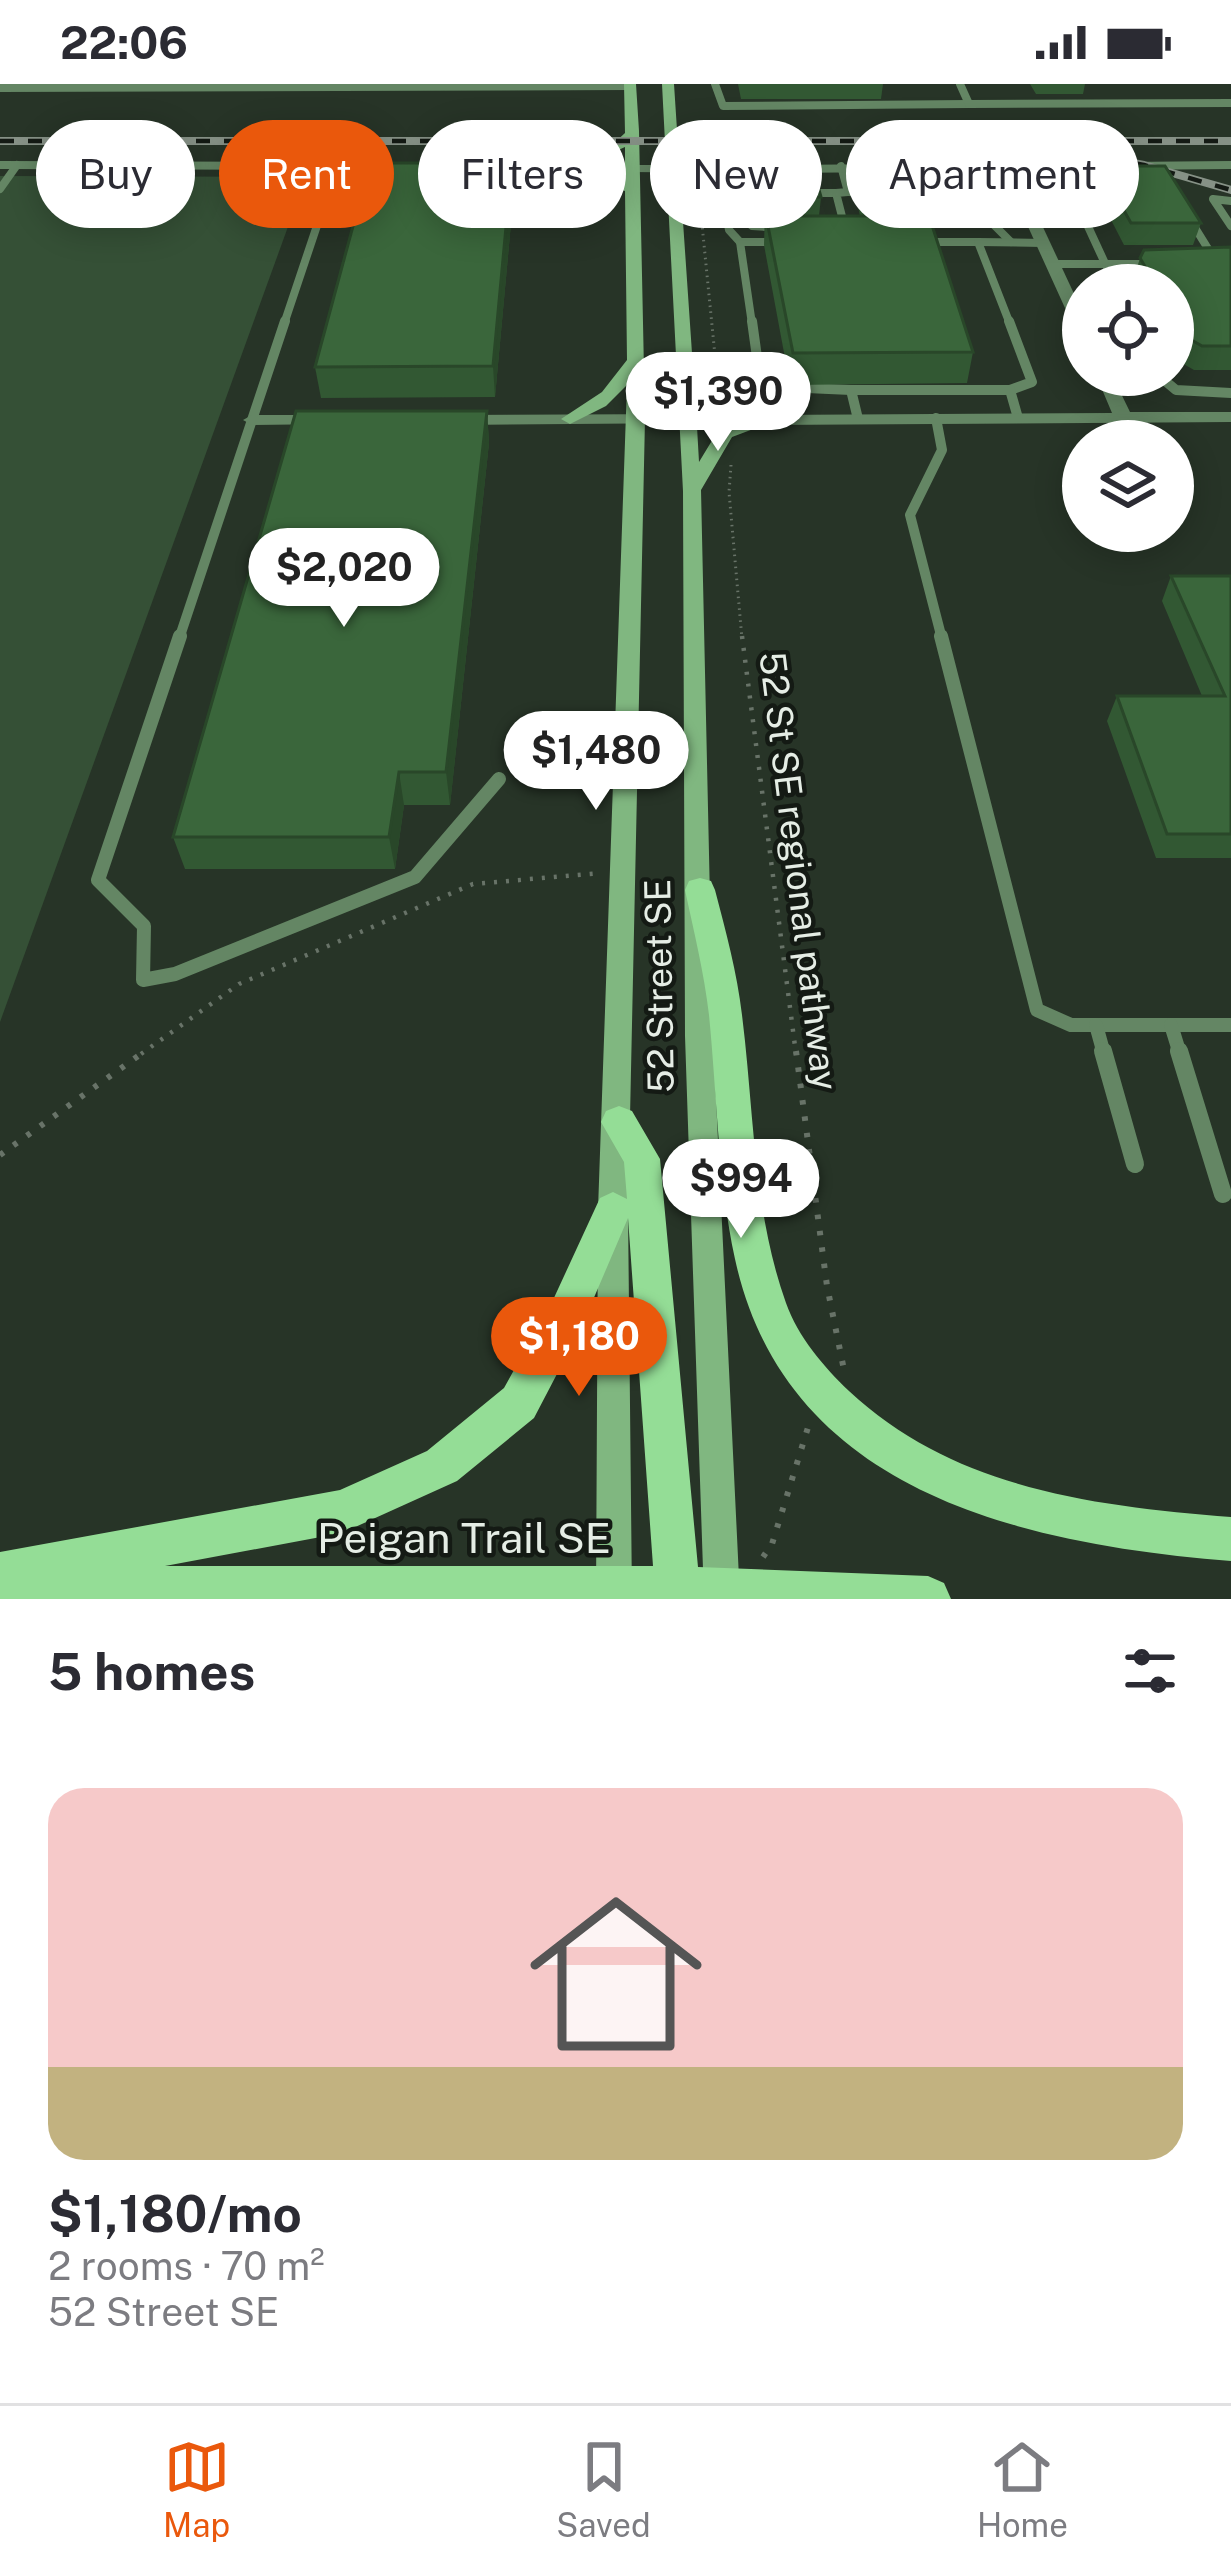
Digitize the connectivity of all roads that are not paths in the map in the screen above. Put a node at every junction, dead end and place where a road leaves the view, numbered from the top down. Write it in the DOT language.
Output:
graph roads {
  1 [pos="668,84"];
  2 [pos="715,84"];
  3 [pos="960,84"];
  4 [pos="630,85"];
  5 [pos="29,86"];
  6 [pos="0,88"];
  7 [pos="969,104"];
  8 [pos="1231,104"];
  9 [pos="671,120"];
  10 [pos="633,131"];
  11 [pos="626,137"];
  12 [pos="0,165"];
  13 [pos="17,165"];
  14 [pos="822,165"];
  15 [pos="1139,165"];
  16 [pos="1231,165"];
  17 [pos="219,166"];
  18 [pos="394,166"];
  19 [pos="408,166"];
  20 [pos="626,166"];
  21 [pos="635,166"];
  22 [pos="650,166"];
  23 [pos="822,166"];
  24 [pos="841,166"];
  25 [pos="846,166"];
  26 [pos="846,185"];
  27 [pos="626,187"];
  28 [pos="0,189"];
  29 [pos="635,190"];
  30 [pos="846,192"];
  31 [pos="822,193"];
  32 [pos="836,193"];
  33 [pos="1231,200"];
  34 [pos="1185,211"];
  35 [pos="1231,226"];
  36 [pos="316,228"];
  37 [pos="677,228"];
  38 [pos="730,228"];
  39 [pos="831,228"];
  40 [pos="845,228"];
  41 [pos="992,228"];
  42 [pos="1036,228"];
  43 [pos="1088,228"];
  44 [pos="740,242"];
  45 [pos="784,242"];
  46 [pos="828,242"];
  47 [pos="915,242"];
  48 [pos="978,242"];
  49 [pos="1011,242"];
  50 [pos="1043,243"];
  51 [pos="1053,264"];
  52 [pos="1062,264"];
  53 [pos="1105,264"];
  54 [pos="1198,264"];
  55 [pos="1218,265"];
  56 [pos="1231,265"];
  57 [pos="1062,284"];
  58 [pos="636,358"];
  59 [pos="1010,390"];
  60 [pos="851,391"];
  61 [pos="1194,391"];
  62 [pos="1230,394"];
  63 [pos="1114,396"];
  64 [pos="688,410"];
  65 [pos="1123,417"];
  66 [pos="1231,417"];
  67 [pos="936,418"];
  68 [pos="1018,418"];
  69 [pos="570,419"];
  70 [pos="636,419"];
  71 [pos="858,419"];
  72 [pos="252,420"];
  73 [pos="344,420"];
  74 [pos="435,420"];
  75 [pos="768,420"];
  76 [pos="692,491"];
  77 [pos="499,779"];
  78 [pos="700,890"];
  79 [pos="1096,1025"];
  80 [pos="1171,1025"];
  81 [pos="1231,1025"];
  82 [pos="619,1122"];
  83 [pos="1135,1164"];
  84 [pos="1223,1194"];
  85 [pos="613,1210"];
  86 [pos="1231,1539"];
  87 [pos="0,1574"];
  88 [pos="0,1588"];
  89 [pos="616,1595"];
  90 [pos="702,1596"];
  91 [pos="928,1599"];
  1 -- 9 [label="main road, 52 Street SE"];
  2 -- 7 [label="lane"];
  3 -- 7 [label="lane"];
  4 -- 5 [label="street"];
  4 -- 10 [label="main road, 52 Street SE"];
  5 -- 6 [label="street"];
  7 -- 8 [label="lane"];
  10 -- 11 [label="main road"];
  10 -- 21 [label="main road, 52 Street SE"];
  12 -- 13 [label="street"];
  13 -- 17 [label="street"];
  13 -- 28 [label="lane"];
  14 -- 24 [label="street"];
  15 -- 16 [label="street"];
  18 -- 19 [label="street"];
  20 -- 21 [label="street"];
  21 -- 22 [label="street"];
  21 -- 29 [label="main road, 52 Street SE"];
  23 -- 24 [label="street"];
  24 -- 25 [label="street"];
  24 -- 26 [label="lane"];
  27 -- 29 [label="main road"];
  29 -- 58 [label="main road, 52 Street SE"];
  30 -- 32 [label="lane"];
  31 -- 32 [label="lane"];
  32 -- 40 [label="lane"];
  33 -- 35 [label="lane"];
  34 -- 55 [label="lane"];
  36 -- 72 [label="lane"];
  37 -- 64 [label="main road, 52 Street SE"];
  38 -- 44 [label="lane"];
  39 -- 40 [label="lane"];
  40 -- 46 [label="lane"];
  41 -- 49 [label="lane"];
  42 -- 50 [label="street"];
  43 -- 53 [label="lane"];
  44 -- 45 [label="lane"];
  44 -- 60 [label="lane"];
  47 -- 48 [label="lane"];
  48 -- 49 [label="lane"];
  48 -- 59 [label="lane"];
  49 -- 50 [label="lane"];
  50 -- 51 [label="street"];
  51 -- 52 [label="lane"];
  51 -- 57 [label="street"];
  54 -- 55 [label="lane"];
  55 -- 56 [label="lane"];
  58 -- 69 [label="main road"];
  58 -- 70 [label="main road, 52 Street SE"];
  59 -- 60 [label="lane"];
  59 -- 68 [label="lane"];
  60 -- 71 [label="lane"];
  61 -- 62 [label="lane"];
  63 -- 65 [label="street"];
  64 -- 70 [label="street"];
  64 -- 75 [label="main road"];
  64 -- 76 [label="main road, 52 Street SE"];
  65 -- 66 [label="street"];
  65 -- 68 [label="street"];
  67 -- 68 [label="street"];
  67 -- 71 [label="street"];
  67 -- 79 [label="lane"];
  69 -- 70 [label="street"];
  69 -- 74 [label="street"];
  70 -- 82 [label="main road, 52 Street SE"];
  71 -- 75 [label="street"];
  72 -- 73 [label="street"];
  72 -- 77 [label="lane"];
  75 -- 76 [label="main road"];
  76 -- 78 [label="main road, 52 Street SE"];
  78 -- 86 [label="main road"];
  78 -- 90 [label="main road, 52 Street SE"];
  79 -- 80 [label="lane"];
  79 -- 83 [label="lane"];
  80 -- 81 [label="lane"];
  80 -- 84 [label="lane"];
  82 -- 85 [label="main road, 52 Street SE"];
  82 -- 90 [label="main road"];
  85 -- 87 [label="main road"];
  85 -- 89 [label="main road, 52 Street SE"];
  88 -- 89 [label="main road, Peigan Trail SE"];
  89 -- 90 [label="main road, Peigan Trail SE"];
  90 -- 91 [label="main road, Peigan Trail SE"];
}
